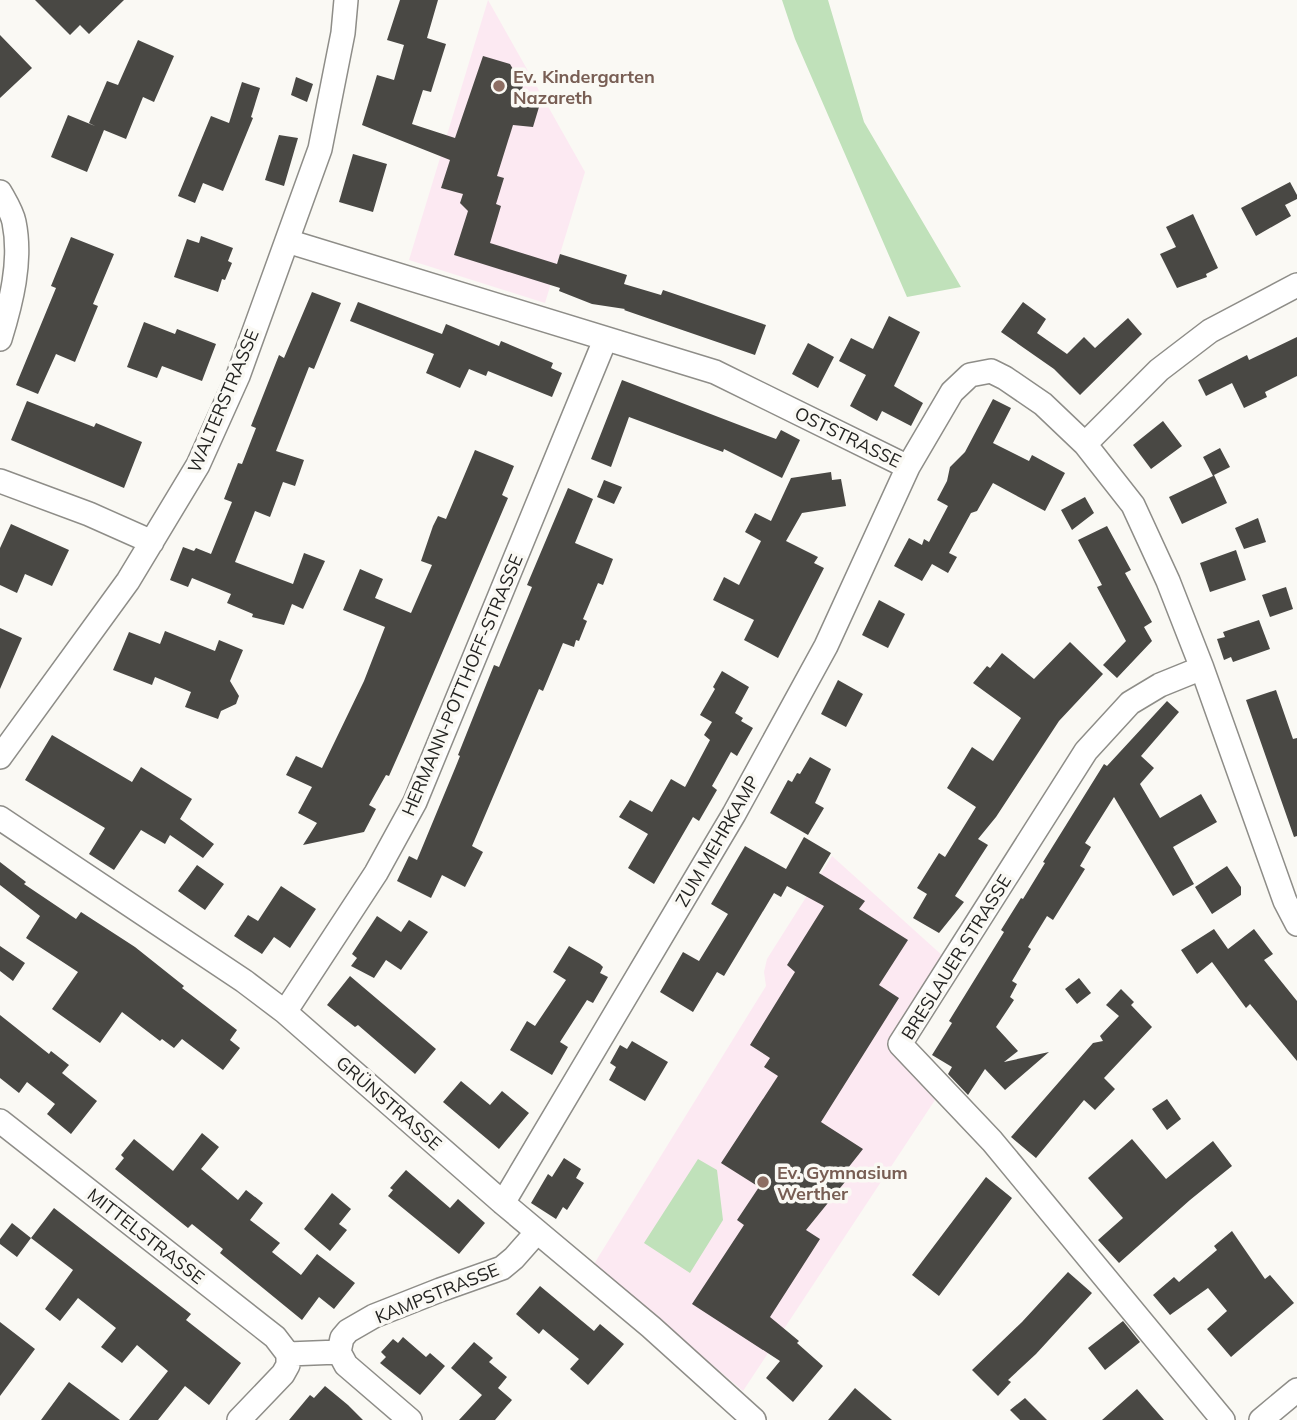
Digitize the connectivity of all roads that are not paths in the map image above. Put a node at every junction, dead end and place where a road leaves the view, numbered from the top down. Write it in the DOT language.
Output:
graph roads {
  1 [pos="346,0"];
  2 [pos="0,192"];
  3 [pos="287,241"];
  4 [pos="1297,285"];
  5 [pos="0,339"];
  6 [pos="605,340"];
  7 [pos="1084,444"];
  8 [pos="908,467"];
  9 [pos="0,481"];
  10 [pos="152,542"];
  11 [pos="1202,668"];
  12 [pos="0,757"];
  13 [pos="0,818"];
  14 [pos="1297,924"];
  15 [pos="285,1012"];
  16 [pos="0,1121"];
  17 [pos="503,1203"];
  18 [pos="537,1232"];
  19 [pos="340,1352"];
  20 [pos="289,1354"];
  21 [pos="1297,1390"];
  22 [pos="239,1420"];
  23 [pos="410,1420"];
  24 [pos="754,1420"];
  25 [pos="1223,1420"];
  26 [pos="1261,1420"];
  1 -- 3 [label="street, WALTERSTRASSE"];
  2 -- 5 [label="street"];
  3 -- 6 [label="street, OSTSTRASSE"];
  3 -- 10 [label="street, WALTERSTRASSE"];
  4 -- 7 [label="street"];
  6 -- 8 [label="street, OSTSTRASSE"];
  6 -- 15 [label="street, HERMANN-POTTHOFF-STRASSE"];
  7 -- 8 [label="street, OSTSTRASSE"];
  7 -- 11 [label="street, OSTSTRASSE"];
  8 -- 17 [label="street, ZUM MEHRKAMP"];
  9 -- 10 [label="street"];
  10 -- 12 [label="street, WALTERSTRASSE"];
  11 -- 14 [label="street, OSTSTRASSE"];
  11 -- 25 [label="street, BRESLAUER STRASSE"];
  13 -- 15 [label="street, GRÜNSTRASSE"];
  15 -- 17 [label="street, GRÜNSTRASSE"];
  16 -- 20 [label="street, MITTELSTRASSE"];
  17 -- 18 [label="street, GRÜNSTRASSE"];
  18 -- 19 [label="street, KAMPSTRASSE"];
  18 -- 24 [label="street, GRÜNSTRASSE"];
  19 -- 20 [label="street"];
  19 -- 23 [label="street"];
  20 -- 22 [label="street"];
  21 -- 26 [label="street"];
}
